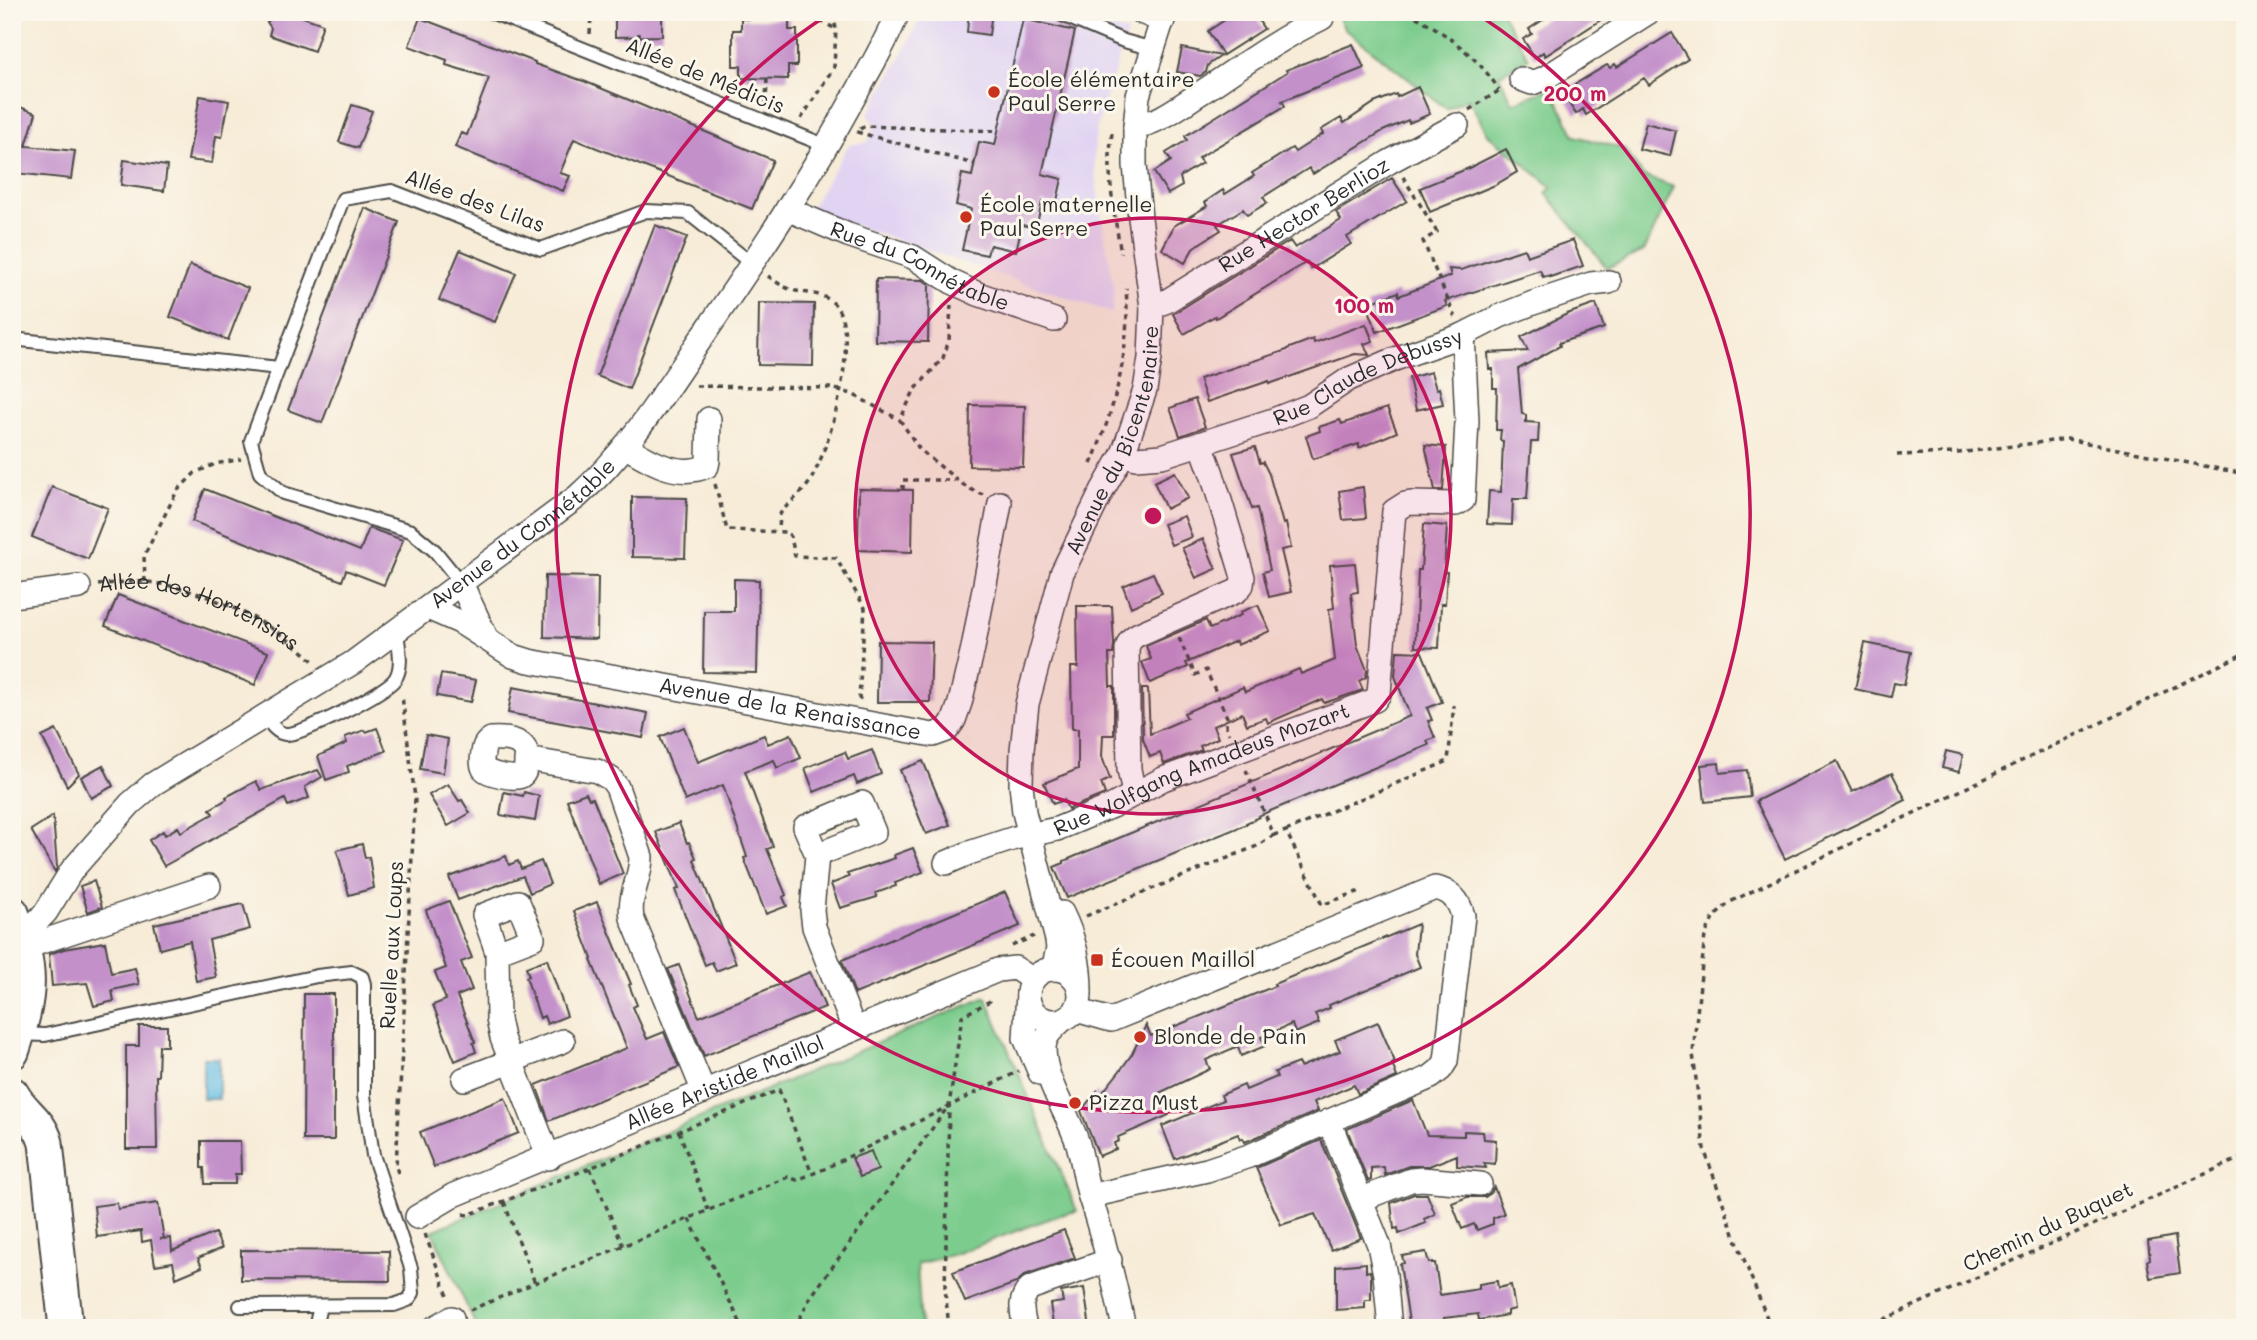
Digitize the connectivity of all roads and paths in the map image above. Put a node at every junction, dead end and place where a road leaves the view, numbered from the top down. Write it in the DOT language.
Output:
graph roads {
  1 [pos="491,12"];
  2 [pos="768,12"];
  3 [pos="802,12"];
  4 [pos="833,12"];
  5 [pos="898,12"];
  6 [pos="1055,12"];
  7 [pos="1141,12"];
  8 [pos="1407,12"];
  9 [pos="1649,12"];
  10 [pos="1164,16"];
  11 [pos="1322,18"];
  12 [pos="768,19"];
  13 [pos="836,29"];
  14 [pos="1153,50"];
  15 [pos="766,78"];
  16 [pos="1521,79"];
  17 [pos="1499,90"];
  18 [pos="765,121"];
  19 [pos="1457,125"];
  20 [pos="1124,127"];
  21 [pos="999,131"];
  22 [pos="793,132"];
  23 [pos="827,146"];
  24 [pos="1393,160"];
  25 [pos="974,164"];
  26 [pos="787,209"];
  27 [pos="1123,262"];
  28 [pos="752,264"];
  29 [pos="952,282"];
  30 [pos="1609,282"];
  31 [pos="1126,286"];
  32 [pos="1152,307"];
  33 [pos="1054,320"];
  34 [pos="1463,335"];
  35 [pos="12,339"];
  36 [pos="279,368"];
  37 [pos="674,378"];
  38 [pos="842,390"];
  39 [pos="709,419"];
  40 [pos="900,421"];
  41 [pos="1201,444"];
  42 [pos="625,446"];
  43 [pos="1123,454"];
  44 [pos="255,456"];
  45 [pos="1897,456"];
  46 [pos="707,466"];
  47 [pos="1090,467"];
  48 [pos="2245,474"];
  49 [pos="957,480"];
  50 [pos="903,490"];
  51 [pos="1000,503"];
  52 [pos="779,531"];
  53 [pos="808,557"];
  54 [pos="808,566"];
  55 [pos="145,582"];
  56 [pos="461,583"];
  57 [pos="79,587"];
  58 [pos="12,596"];
  59 [pos="428,608"];
  60 [pos="1171,620"];
  61 [pos="397,631"];
  62 [pos="487,639"];
  63 [pos="2245,653"];
  64 [pos="399,671"];
  65 [pos="327,678"];
  66 [pos="1454,705"];
  67 [pos="265,716"];
  68 [pos="862,721"];
  69 [pos="1238,751"];
  70 [pos="527,760"];
  71 [pos="1134,794"];
  72 [pos="1286,831"];
  73 [pos="1029,835"];
  74 [pos="1274,835"];
  75 [pos="817,855"];
  76 [pos="946,863"];
  77 [pos="1037,863"];
  78 [pos="209,886"];
  79 [pos="1368,915"];
  80 [pos="1067,923"];
  81 [pos="19,933"];
  82 [pos="497,952"];
  83 [pos="1054,969"];
  84 [pos="982,977"];
  85 [pos="12,981"];
  86 [pos="1030,987"];
  87 [pos="1072,1008"];
  88 [pos="854,1029"];
  89 [pos="14,1040"];
  90 [pos="563,1041"];
  91 [pos="510,1061"];
  92 [pos="1037,1062"];
  93 [pos="464,1079"];
  94 [pos="704,1092"];
  95 [pos="14,1100"];
  96 [pos="949,1106"];
  97 [pos="1329,1121"];
  98 [pos="679,1131"];
  99 [pos="2245,1156"];
  100 [pos="549,1157"];
  101 [pos="590,1168"];
  102 [pos="813,1174"];
  103 [pos="400,1179"];
  104 [pos="1480,1184"];
  105 [pos="454,1195"];
  106 [pos="1090,1196"];
  107 [pos="1362,1199"];
  108 [pos="504,1202"];
  109 [pos="708,1210"];
  110 [pos="417,1217"];
  111 [pos="689,1219"];
  112 [pos="623,1246"];
  113 [pos="1110,1260"];
  114 [pos="535,1283"];
  115 [pos="240,1306"];
  116 [pos="320,1306"];
  117 [pos="948,1318"];
  118 [pos="443,1323"];
  119 [pos="66,1328"];
  120 [pos="315,1328"];
  121 [pos="743,1328"];
  122 [pos="795,1328"];
  123 [pos="1025,1328"];
  124 [pos="1124,1328"];
  125 [pos="1390,1328"];
  126 [pos="1771,1328"];
  127 [pos="1865,1328"];
  1 -- 18 [label="lane, Allée de Médicis"];
  2 -- 12 [label="path"];
  3 -- 13 [label="path"];
  4 -- 13 [label="path"];
  5 -- 23 [label="street, Avenue du Connétable"];
  6 -- 14 [label="lane"];
  7 -- 10 [label="street"];
  8 -- 17 [label="path"];
  9 -- 16 [label="street"];
  10 -- 14 [label="street, Avenue du Bicentenaire"];
  11 -- 20 [label="street"];
  13 -- 22 [label="path"];
  14 -- 20 [label="street, Avenue du Bicentenaire"];
  15 -- 18 [label="path"];
  16 -- 17 [label="path"];
  17 -- 19 [label="path"];
  18 -- 22 [label="lane, Allée de Médicis"];
  19 -- 24 [label="street, Rue Hector Berlioz"];
  20 -- 27 [label="path"];
  20 -- 32 [label="street, Avenue du Bicentenaire"];
  21 -- 25 [label="path"];
  22 -- 23 [label="lane, Allée de Médicis"];
  23 -- 26 [label="street, Avenue du Connétable"];
  24 -- 32 [label="street, Rue Hector Berlioz"];
  24 -- 34 [label="path"];
  26 -- 28 [label="street, Avenue du Connétable"];
  26 -- 29 [label="street, Rue du Connétable"];
  28 -- 36 [label="lane, Allée des Lilas"];
  28 -- 37 [label="street, Avenue du Connétable"];
  28 -- 38 [label="path"];
  29 -- 33 [label="street, Rue du Connétable"];
  29 -- 40 [label="path"];
  30 -- 34 [label="street, Rue Claude Debussy"];
  31 -- 47 [label="path"];
  32 -- 43 [label="street, Avenue du Bicentenaire"];
  34 -- 41 [label="street, Rue Claude Debussy"];
  34 -- 69 [label="street, Rue Wolfgang Amadeus Mozart"];
  35 -- 36 [label="lane"];
  36 -- 44 [label="lane"];
  37 -- 38 [label="path"];
  37 -- 42 [label="street, Avenue du Connétable"];
  38 -- 40 [label="path"];
  38 -- 52 [label="path"];
  39 -- 46 [label="street"];
  40 -- 49 [label="path"];
  41 -- 43 [label="street, Rue Claude Debussy"];
  41 -- 60 [label="street"];
  42 -- 46 [label="street"];
  42 -- 56 [label="street, Avenue du Connétable"];
  43 -- 73 [label="street, Avenue du Bicentenaire"];
  44 -- 55 [label="path"];
  44 -- 56 [label="lane"];
  45 -- 48 [label="path"];
  46 -- 52 [label="path"];
  49 -- 50 [label="path"];
  49 -- 51 [label="path"];
  51 -- 68 [label="street, Avenue de la Renaissance"];
  52 -- 53 [label="path"];
  53 -- 54 [label="path"];
  53 -- 68 [label="path"];
  55 -- 57 [label="path, Allée des Hortensias"];
  55 -- 65 [label="path, Allée des Hortensias"];
  56 -- 59 [label="street, Avenue du Connétable"];
  56 -- 62 [label="street"];
  57 -- 58 [label="street, Allée des Hortensias"];
  59 -- 61 [label="street, Avenue du Connétable"];
  59 -- 62 [label="street, Avenue de la Renaissance"];
  60 -- 69 [label="path"];
  60 -- 71 [label="street"];
  61 -- 64 [label="lane"];
  61 -- 65 [label="street, Avenue du Connétable"];
  62 -- 68 [label="street, Avenue de la Renaissance"];
  63 -- 126 [label="path"];
  64 -- 67 [label="lane"];
  64 -- 103 [label="path, Ruelle aux Loups"];
  65 -- 67 [label="street, Avenue du Connétable"];
  66 -- 72 [label="path"];
  67 -- 81 [label="street, Avenue du Connétable"];
  69 -- 71 [label="street, Rue Wolfgang Amadeus Mozart"];
  69 -- 74 [label="path"];
  70 -- 94 [label="street"];
  71 -- 73 [label="street, Rue Wolfgang Amadeus Mozart"];
  72 -- 74 [label="path"];
  72 -- 79 [label="path"];
  73 -- 76 [label="street, Rue Wolfgang Amadeus Mozart"];
  73 -- 77 [label="street, Avenue du Bicentenaire"];
  74 -- 80 [label="path"];
  75 -- 88 [label="street"];
  77 -- 80 [label="street, Avenue du Bicentenaire"];
  77 -- 83 [label="street, Avenue du Bicentenaire"];
  78 -- 81 [label="street"];
  79 -- 87 [label="street"];
  79 -- 97 [label="street"];
  80 -- 87 [label="street, Avenue du Bicentenaire"];
  81 -- 85 [label="main road"];
  81 -- 89 [label="main road"];
  82 -- 91 [label="street"];
  83 -- 86 [label="street"];
  83 -- 87 [label="street"];
  84 -- 86 [label="street, Allée Aristide Maillol"];
  84 -- 88 [label="street, Allée Aristide Maillol"];
  84 -- 96 [label="path"];
  86 -- 87 [label="street"];
  86 -- 92 [label="street, Avenue du Bicentenaire"];
  87 -- 106 [label="street, Avenue du Bicentenaire"];
  88 -- 94 [label="street, Allée Aristide Maillol"];
  89 -- 116 [label="lane"];
  90 -- 91 [label="street"];
  91 -- 93 [label="street"];
  91 -- 100 [label="street"];
  92 -- 96 [label="path"];
  92 -- 106 [label="street, Avenue du Bicentenaire"];
  94 -- 100 [label="street, Allée Aristide Maillol"];
  95 -- 119 [label="main road"];
  96 -- 102 [label="path"];
  96 -- 117 [label="path"];
  96 -- 122 [label="path"];
  97 -- 106 [label="street"];
  97 -- 107 [label="street"];
  98 -- 101 [label="path"];
  98 -- 102 [label="path"];
  98 -- 109 [label="path"];
  99 -- 127 [label="path, Chemin du Buquet"];
  100 -- 105 [label="street, Allée Aristide Maillol"];
  101 -- 108 [label="path"];
  101 -- 112 [label="path"];
  102 -- 109 [label="path"];
  104 -- 107 [label="street"];
  105 -- 108 [label="path"];
  105 -- 110 [label="street, Allée Aristide Maillol"];
  106 -- 113 [label="street, Avenue du Bicentenaire"];
  107 -- 125 [label="street"];
  108 -- 114 [label="path"];
  109 -- 111 [label="path"];
  110 -- 118 [label="path"];
  111 -- 112 [label="path"];
  111 -- 121 [label="path"];
  112 -- 114 [label="path"];
  113 -- 123 [label="street"];
  113 -- 124 [label="street, Avenue du Bicentenaire"];
  114 -- 118 [label="path"];
  115 -- 116 [label="lane"];
  116 -- 120 [label="lane"];
}
